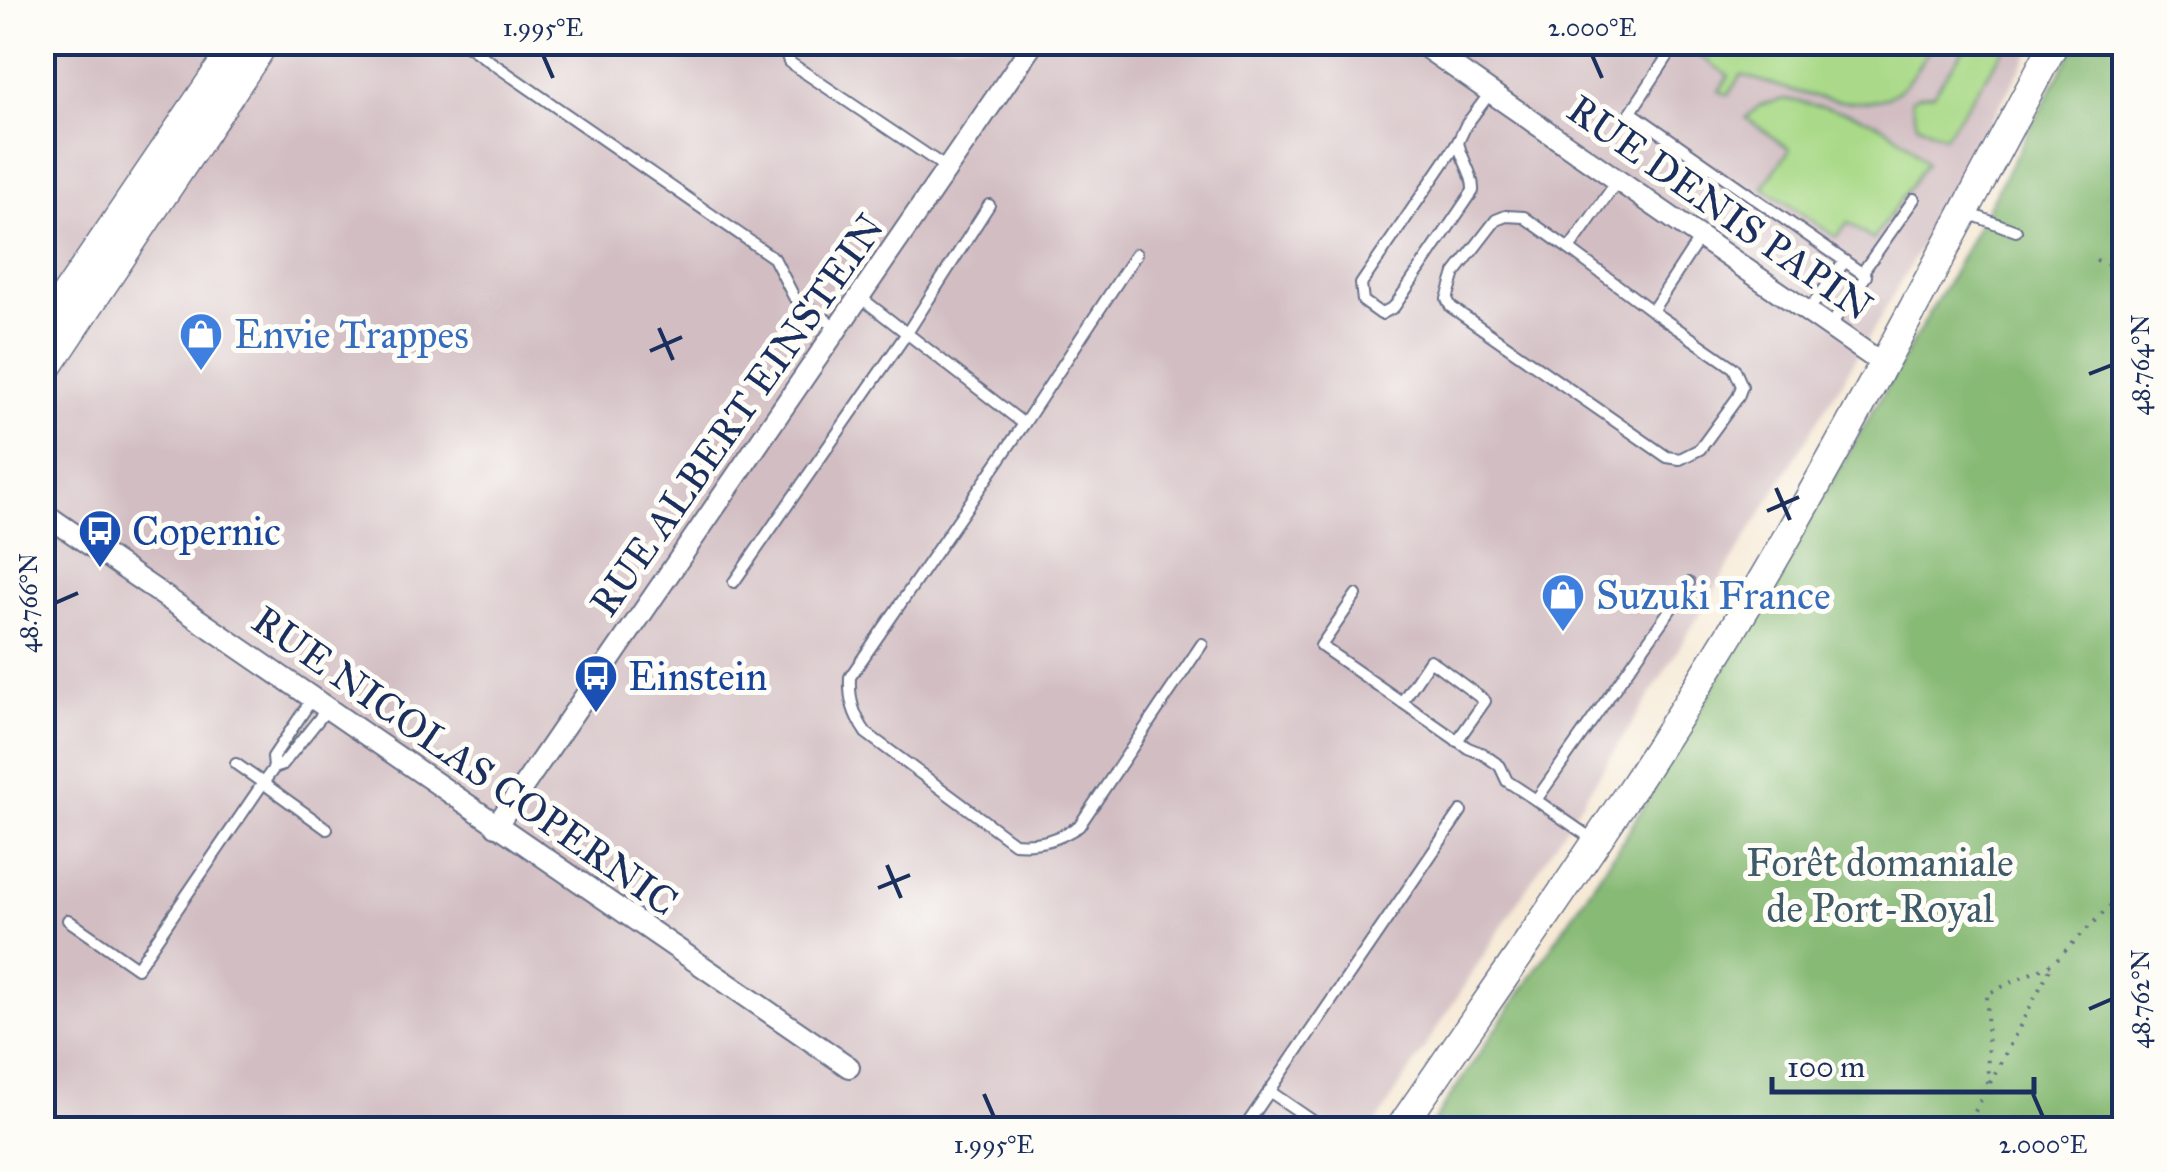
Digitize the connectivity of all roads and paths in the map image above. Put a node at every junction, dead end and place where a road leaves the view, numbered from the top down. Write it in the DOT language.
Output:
graph roads {
  1 [pos="238,42"];
  2 [pos="264,42"];
  3 [pos="462,42"];
  4 [pos="783,42"];
  5 [pos="1034,42"];
  6 [pos="1418,42"];
  7 [pos="1677,42"];
  8 [pos="2055,42"];
  9 [pos="1491,92"];
  10 [pos="1458,142"];
  11 [pos="948,170"];
  12 [pos="1618,180"];
  13 [pos="1914,199"];
  14 [pos="989,205"];
  15 [pos="1964,212"];
  16 [pos="2016,231"];
  17 [pos="1701,236"];
  18 [pos="1569,248"];
  19 [pos="1136,254"];
  20 [pos="2096,260"];
  21 [pos="1845,262"];
  22 [pos="2124,270"];
  23 [pos="1862,273"];
  24 [pos="860,297"];
  25 [pos="1809,310"];
  26 [pos="1652,311"];
  27 [pos="1830,326"];
  28 [pos="839,329"];
  29 [pos="42,330"];
  30 [pos="906,333"];
  31 [pos="1883,364"];
  32 [pos="42,376"];
  33 [pos="1024,424"];
  34 [pos="42,512"];
  35 [pos="734,582"];
  36 [pos="1689,583"];
  37 [pos="1356,595"];
  38 [pos="1202,644"];
  39 [pos="1402,702"];
  40 [pos="319,704"];
  41 [pos="1457,741"];
  42 [pos="236,764"];
  43 [pos="274,768"];
  44 [pos="263,784"];
  45 [pos="1536,800"];
  46 [pos="1461,811"];
  47 [pos="496,826"];
  48 [pos="328,829"];
  49 [pos="1596,841"];
  50 [pos="2124,892"];
  51 [pos="68,920"];
  52 [pos="2052,963"];
  53 [pos="850,1068"];
  54 [pos="1988,1087"];
  55 [pos="1269,1091"];
  56 [pos="1243,1130"];
  57 [pos="1326,1130"];
  58 [pos="1399,1130"];
  59 [pos="1965,1130"];
  1 -- 29 [label="street"];
  2 -- 32 [label="street"];
  3 -- 28 [label="lane"];
  4 -- 11 [label="lane"];
  5 -- 11 [label="street, RUE ALBERT EINSTEIN"];
  6 -- 9 [label="street, RUE DENIS PAPIN"];
  7 -- 21 [label="lane"];
  8 -- 15 [label="street"];
  9 -- 10 [label="lane"];
  9 -- 12 [label="street, RUE DENIS PAPIN"];
  10 -- 10 [label="lane"];
  11 -- 24 [label="street, RUE ALBERT EINSTEIN"];
  12 -- 17 [label="street, RUE DENIS PAPIN"];
  12 -- 18 [label="lane"];
  13 -- 23 [label="lane"];
  14 -- 30 [label="lane"];
  15 -- 16 [label="lane"];
  15 -- 31 [label="street"];
  17 -- 25 [label="street, RUE DENIS PAPIN"];
  17 -- 26 [label="lane"];
  18 -- 26 [label="lane"];
  18 -- 26 [label="lane"];
  19 -- 33 [label="lane"];
  20 -- 22 [label="path"];
  21 -- 23 [label="lane"];
  21 -- 25 [label="lane"];
  23 -- 27 [label="lane"];
  24 -- 28 [label="street, RUE ALBERT EINSTEIN"];
  24 -- 30 [label="lane"];
  25 -- 27 [label="street, RUE DENIS PAPIN"];
  27 -- 31 [label="street, RUE DENIS PAPIN"];
  28 -- 47 [label="street, RUE ALBERT EINSTEIN"];
  30 -- 33 [label="lane"];
  30 -- 35 [label="lane"];
  31 -- 49 [label="street"];
  33 -- 38 [label="lane"];
  34 -- 40 [label="street, RUE NICOLAS COPERNIC"];
  36 -- 45 [label="lane"];
  37 -- 39 [label="lane"];
  39 -- 41 [label="lane"];
  39 -- 41 [label="lane"];
  40 -- 43 [label="lane"];
  40 -- 43 [label="lane"];
  40 -- 47 [label="street, RUE NICOLAS COPERNIC"];
  41 -- 45 [label="lane"];
  42 -- 44 [label="lane"];
  43 -- 44 [label="lane"];
  44 -- 48 [label="lane"];
  44 -- 51 [label="lane"];
  45 -- 49 [label="lane"];
  46 -- 55 [label="lane"];
  47 -- 53 [label="street, RUE NICOLAS COPERNIC"];
  49 -- 58 [label="street"];
  50 -- 52 [label="path"];
  52 -- 54 [label="path"];
  52 -- 54 [label="path"];
  54 -- 59 [label="path"];
  55 -- 56 [label="lane"];
  55 -- 57 [label="lane"];
}
